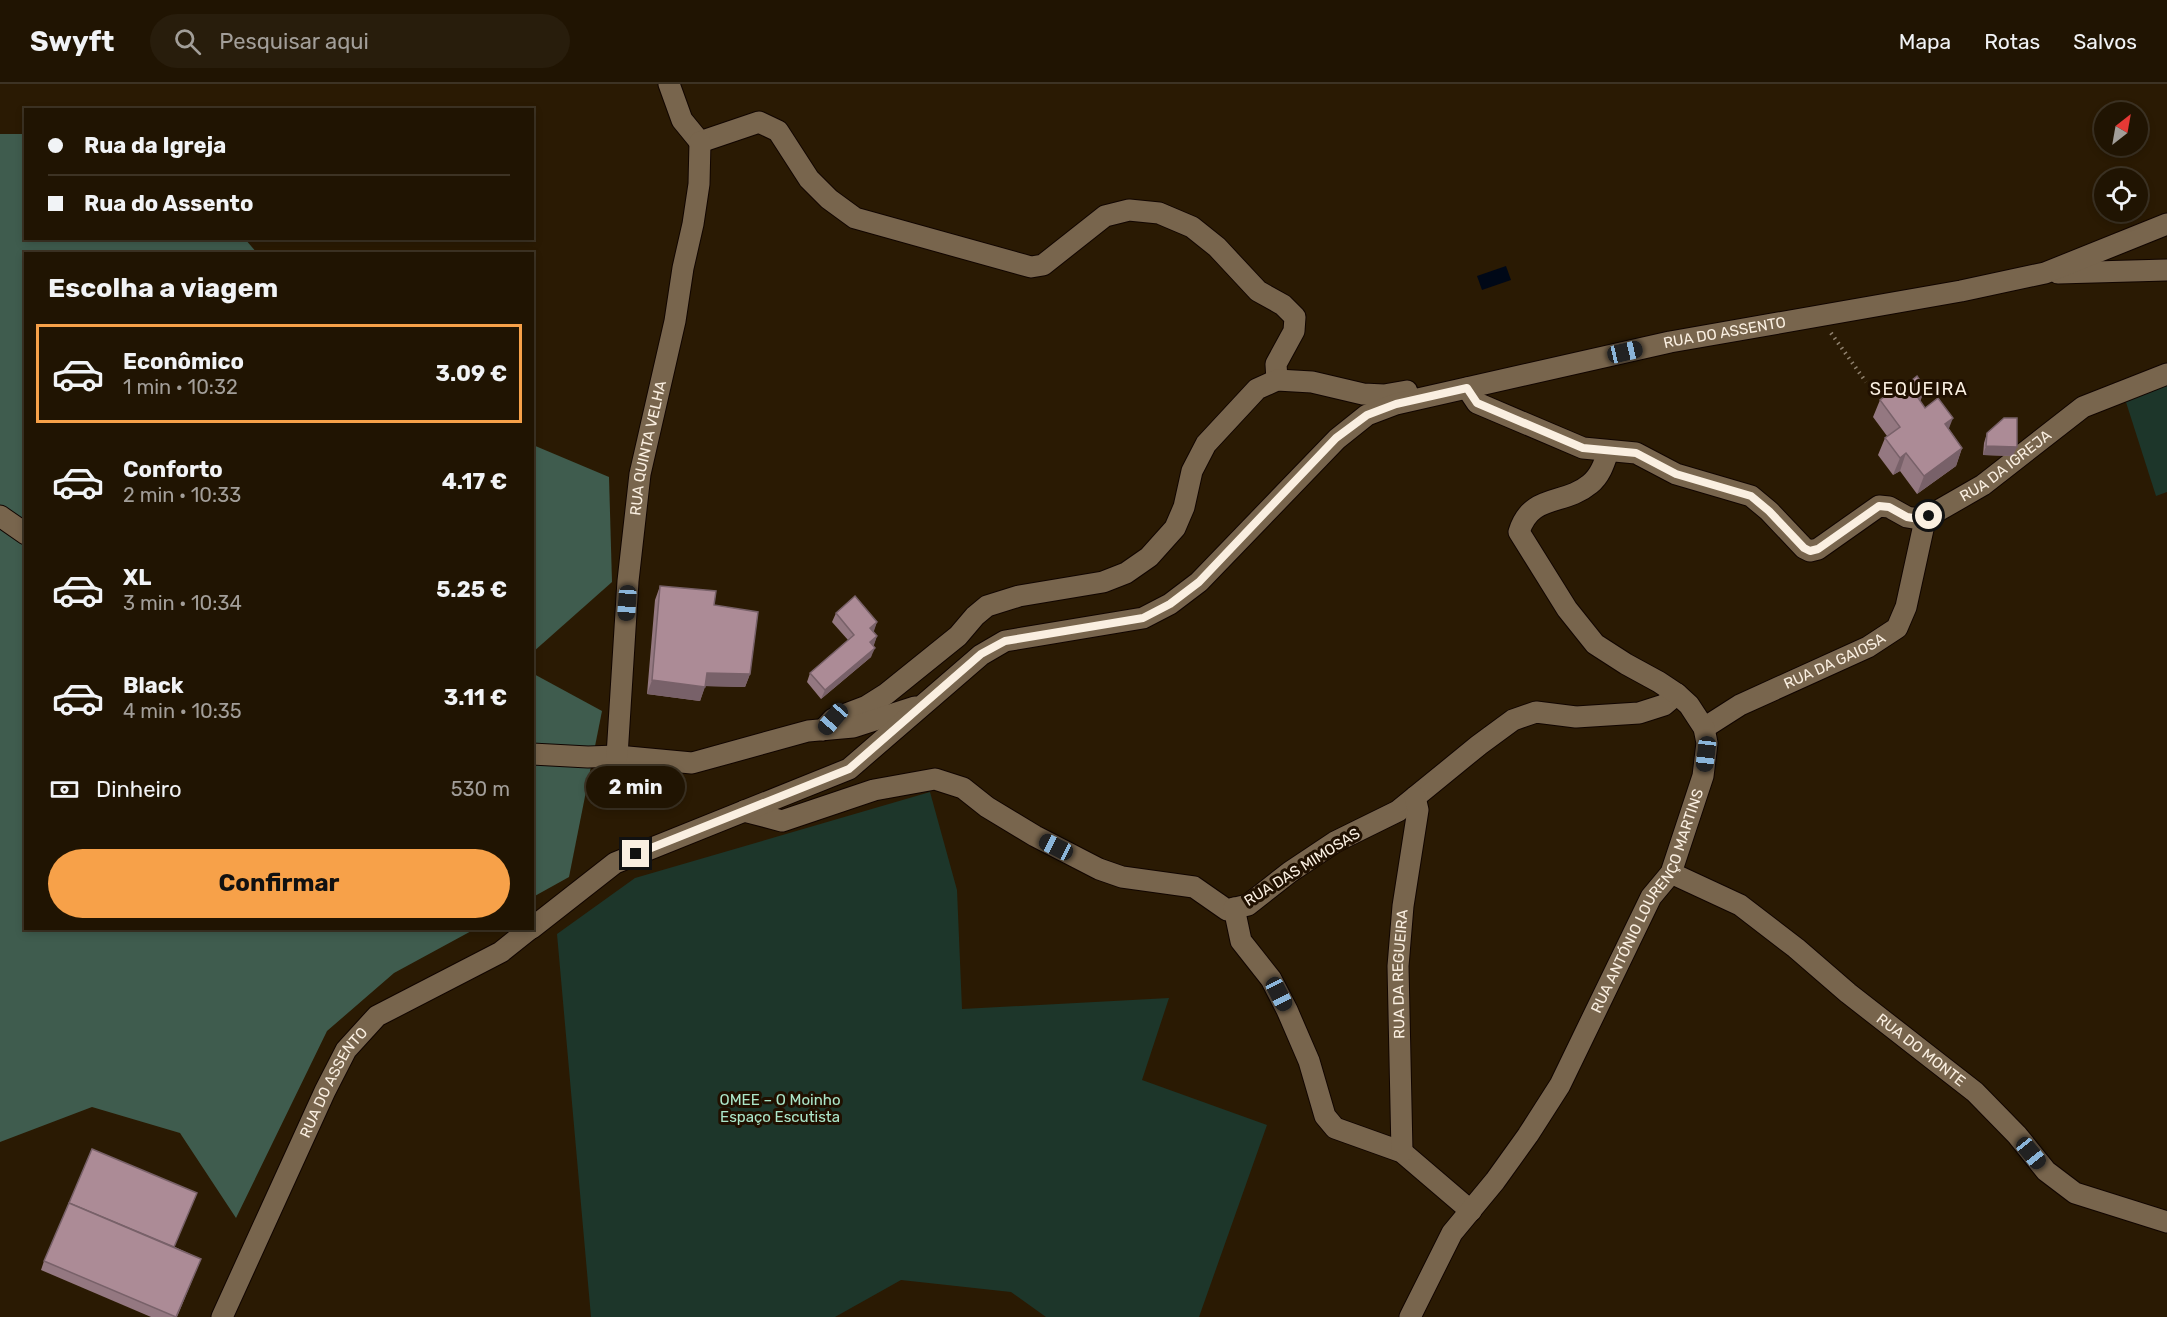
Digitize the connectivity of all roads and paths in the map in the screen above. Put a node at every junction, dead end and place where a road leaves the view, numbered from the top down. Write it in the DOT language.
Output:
graph roads {
  1 [pos="669,84"];
  2 [pos="700,142"];
  3 [pos="2167,224"];
  4 [pos="2140,236"];
  5 [pos="2164,270"];
  6 [pos="2045,273"];
  7 [pos="1818,315"];
  8 [pos="2167,374"];
  9 [pos="1277,380"];
  10 [pos="1866,382"];
  11 [pos="1462,389"];
  12 [pos="1608,452"];
  13 [pos="0,516"];
  14 [pos="1925,520"];
  15 [pos="24,533"];
  16 [pos="1677,694"];
  17 [pos="924,704"];
  18 [pos="1704,728"];
  19 [pos="823,730"];
  20 [pos="534,754"];
  21 [pos="617,756"];
  22 [pos="1415,797"];
  23 [pos="744,811"];
  24 [pos="1671,873"];
  25 [pos="1234,908"];
  26 [pos="534,926"];
  27 [pos="529,930"];
  28 [pos="1402,1152"];
  29 [pos="1471,1212"];
  30 [pos="2167,1222"];
  31 [pos="222,1317"];
  32 [pos="1410,1317"];
  1 -- 2 [label="street"];
  2 -- 9 [label="street"];
  2 -- 21 [label="street, RUA QUINTA VELHA"];
  3 -- 4 [label="street"];
  4 -- 5 [label="street"];
  4 -- 6 [label="street"];
  5 -- 6 [label="street"];
  6 -- 7 [label="street, RUA DO ASSENTO"];
  7 -- 10 [label="path"];
  7 -- 11 [label="street, RUA DO ASSENTO"];
  8 -- 14 [label="street, RUA DA IGREJA"];
  9 -- 11 [label="street"];
  9 -- 19 [label="street"];
  11 -- 12 [label="street"];
  11 -- 17 [label="street, RUA DO ASSENTO"];
  12 -- 14 [label="street"];
  12 -- 16 [label="street"];
  13 -- 15 [label="street"];
  14 -- 18 [label="street, RUA DA GAIOSA"];
  16 -- 18 [label="street"];
  16 -- 22 [label="street, RUA DAS MIMOSAS"];
  17 -- 19 [label="street"];
  17 -- 23 [label="street, RUA DO ASSENTO"];
  18 -- 24 [label="street, RUA ANTÓNIO LOURENÇO MARTINS"];
  19 -- 21 [label="street"];
  20 -- 21 [label="street"];
  22 -- 25 [label="street, RUA DAS MIMOSAS"];
  22 -- 28 [label="street, RUA DA REGUEIRA"];
  23 -- 25 [label="street, RUA DAS MIMOSAS"];
  23 -- 26 [label="street, RUA DO ASSENTO"];
  24 -- 29 [label="street, RUA ANTÓNIO LOURENÇO MARTINS"];
  24 -- 30 [label="street, RUA DO MONTE"];
  25 -- 28 [label="street"];
  27 -- 31 [label="street, RUA DO ASSENTO"];
  28 -- 29 [label="street"];
  29 -- 32 [label="street, RUA ANTÓNIO LOURENÇO MARTINS"];
}
